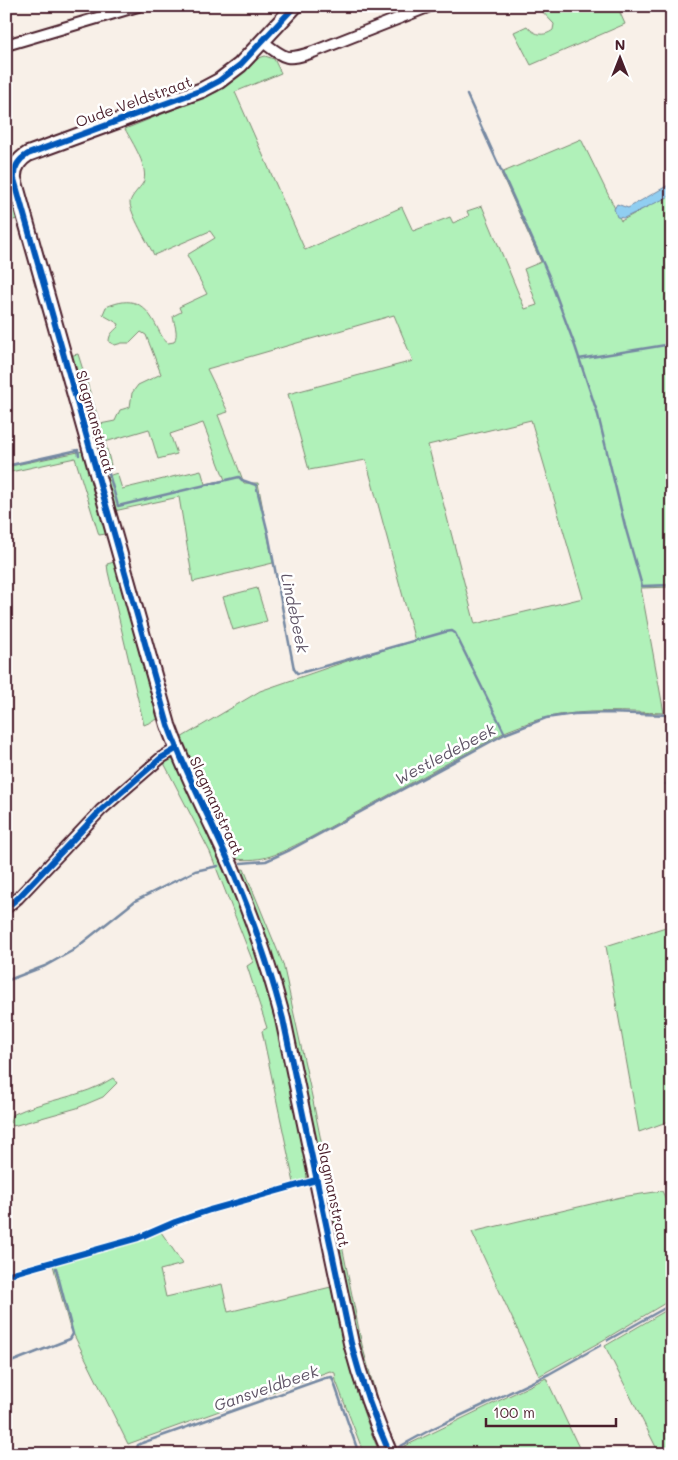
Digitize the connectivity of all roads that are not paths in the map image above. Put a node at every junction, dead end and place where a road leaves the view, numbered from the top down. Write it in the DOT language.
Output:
graph roads {
  1 [pos="138,6"];
  2 [pos="295,6"];
  3 [pos="430,6"];
  4 [pos="262,41"];
  5 [pos="6,45"];
  6 [pos="10,168"];
  7 [pos="176,749"];
  8 [pos="6,908"];
  9 [pos="390,1454"];
  1 -- 5 [label="street"];
  2 -- 4 [label="main road, Oude Veldstraat"];
  3 -- 4 [label="street"];
  4 -- 6 [label="main road, Oude Veldstraat"];
  6 -- 7 [label="main road, Slagmanstraat"];
  7 -- 8 [label="street"];
  7 -- 9 [label="main road, Slagmanstraat"];
}
